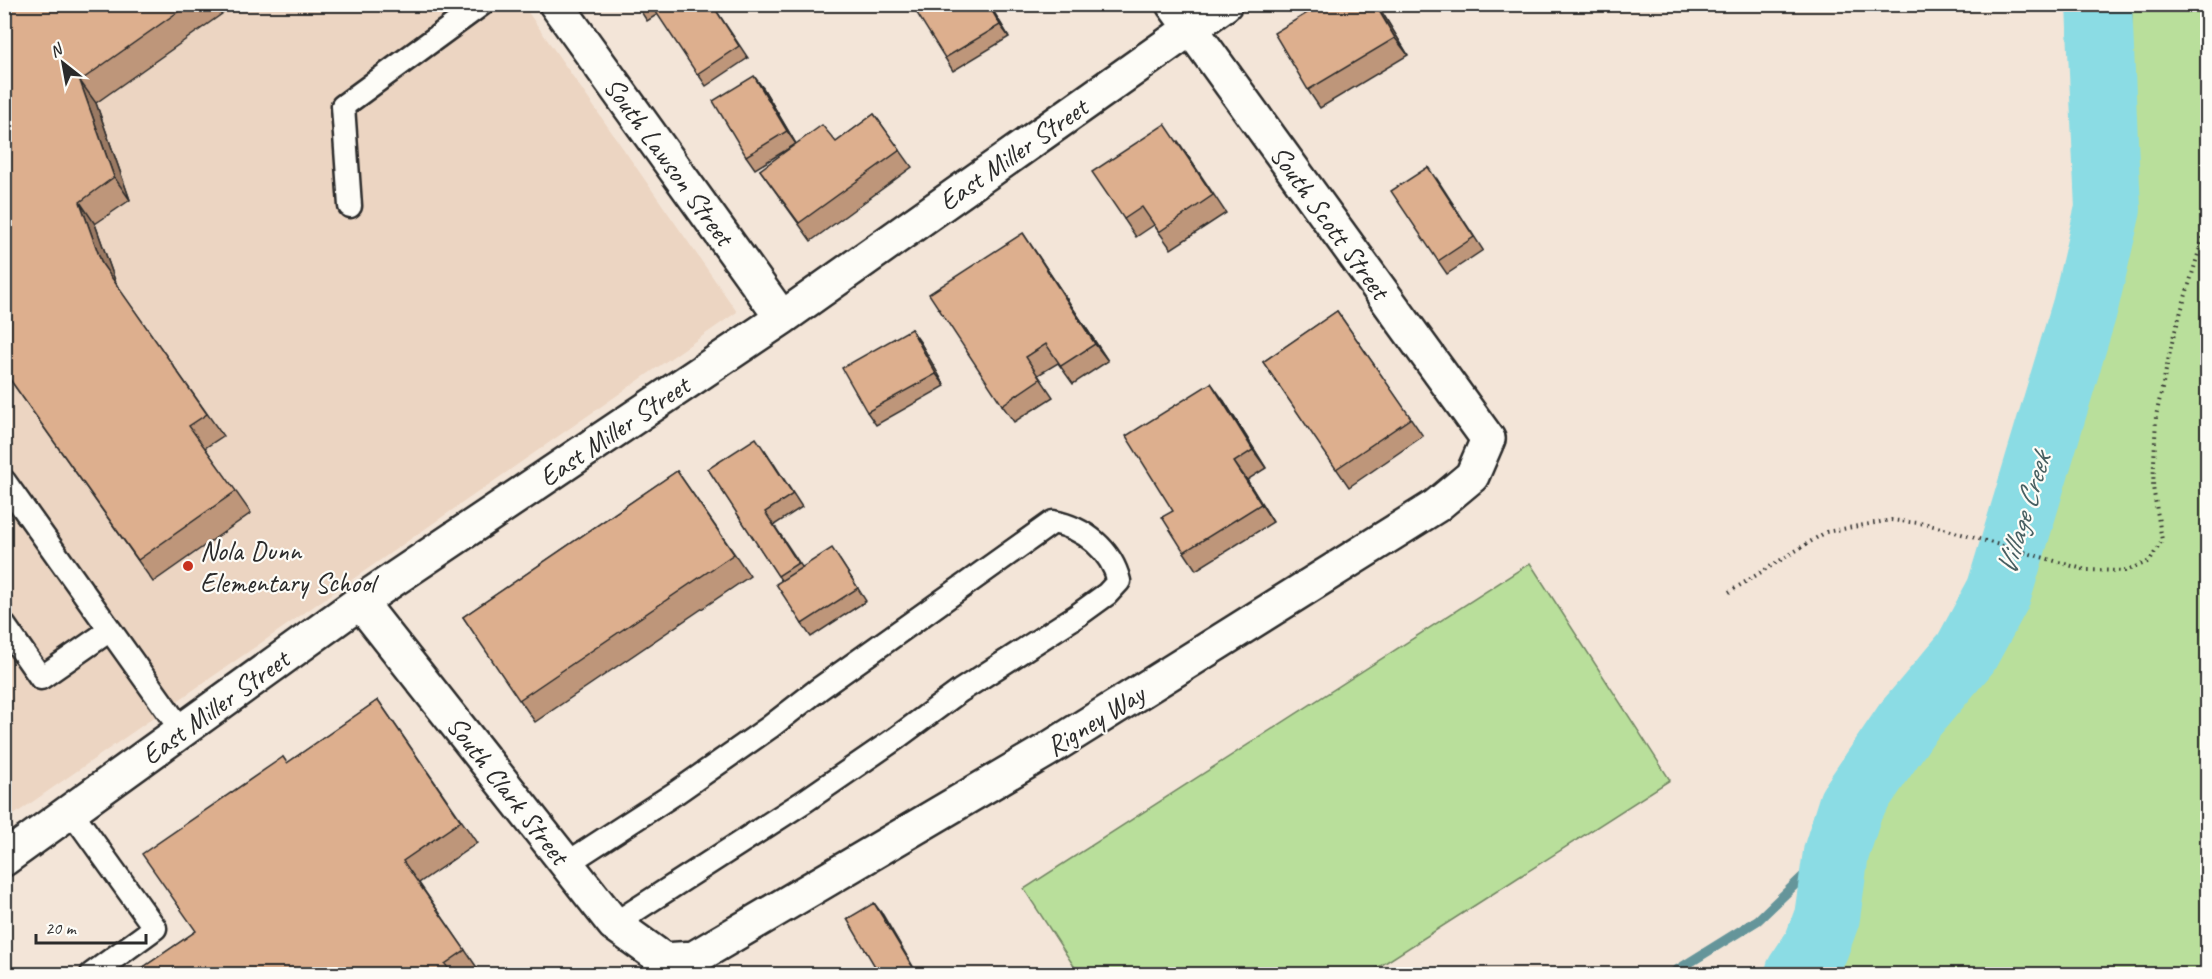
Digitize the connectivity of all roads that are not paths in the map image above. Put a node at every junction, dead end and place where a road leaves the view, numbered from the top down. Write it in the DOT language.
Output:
graph roads {
  1 [pos="482,4"];
  2 [pos="556,4"];
  3 [pos="1226,4"];
  4 [pos="1181,17"];
  5 [pos="350,206"];
  6 [pos="782,318"];
  7 [pos="1488,439"];
  8 [pos="4,481"];
  9 [pos="360,602"];
  10 [pos="4,625"];
  11 [pos="110,630"];
  12 [pos="182,731"];
  13 [pos="71,811"];
  14 [pos="4,859"];
  15 [pos="566,864"];
  16 [pos="614,924"];
  17 [pos="671,959"];
  18 [pos="92,975"];
  1 -- 5 [label="lane"];
  2 -- 6 [label="street, South Lawson Street"];
  3 -- 4 [label="street, East Miller Street"];
  4 -- 6 [label="street, East Miller Street"];
  4 -- 7 [label="street, South Scott Street"];
  6 -- 9 [label="street, East Miller Street"];
  7 -- 17 [label="street, Rigney Way"];
  8 -- 11 [label="lane"];
  9 -- 12 [label="street, East Miller Street"];
  9 -- 15 [label="street, South Clark Street"];
  10 -- 11 [label="lane"];
  11 -- 12 [label="lane"];
  12 -- 13 [label="street, East Miller Street"];
  13 -- 14 [label="street, East Miller Street"];
  13 -- 18 [label="lane"];
  15 -- 16 [label="street, South Clark Street"];
  15 -- 16 [label="lane"];
  16 -- 17 [label="street, South Clark Street"];
}
